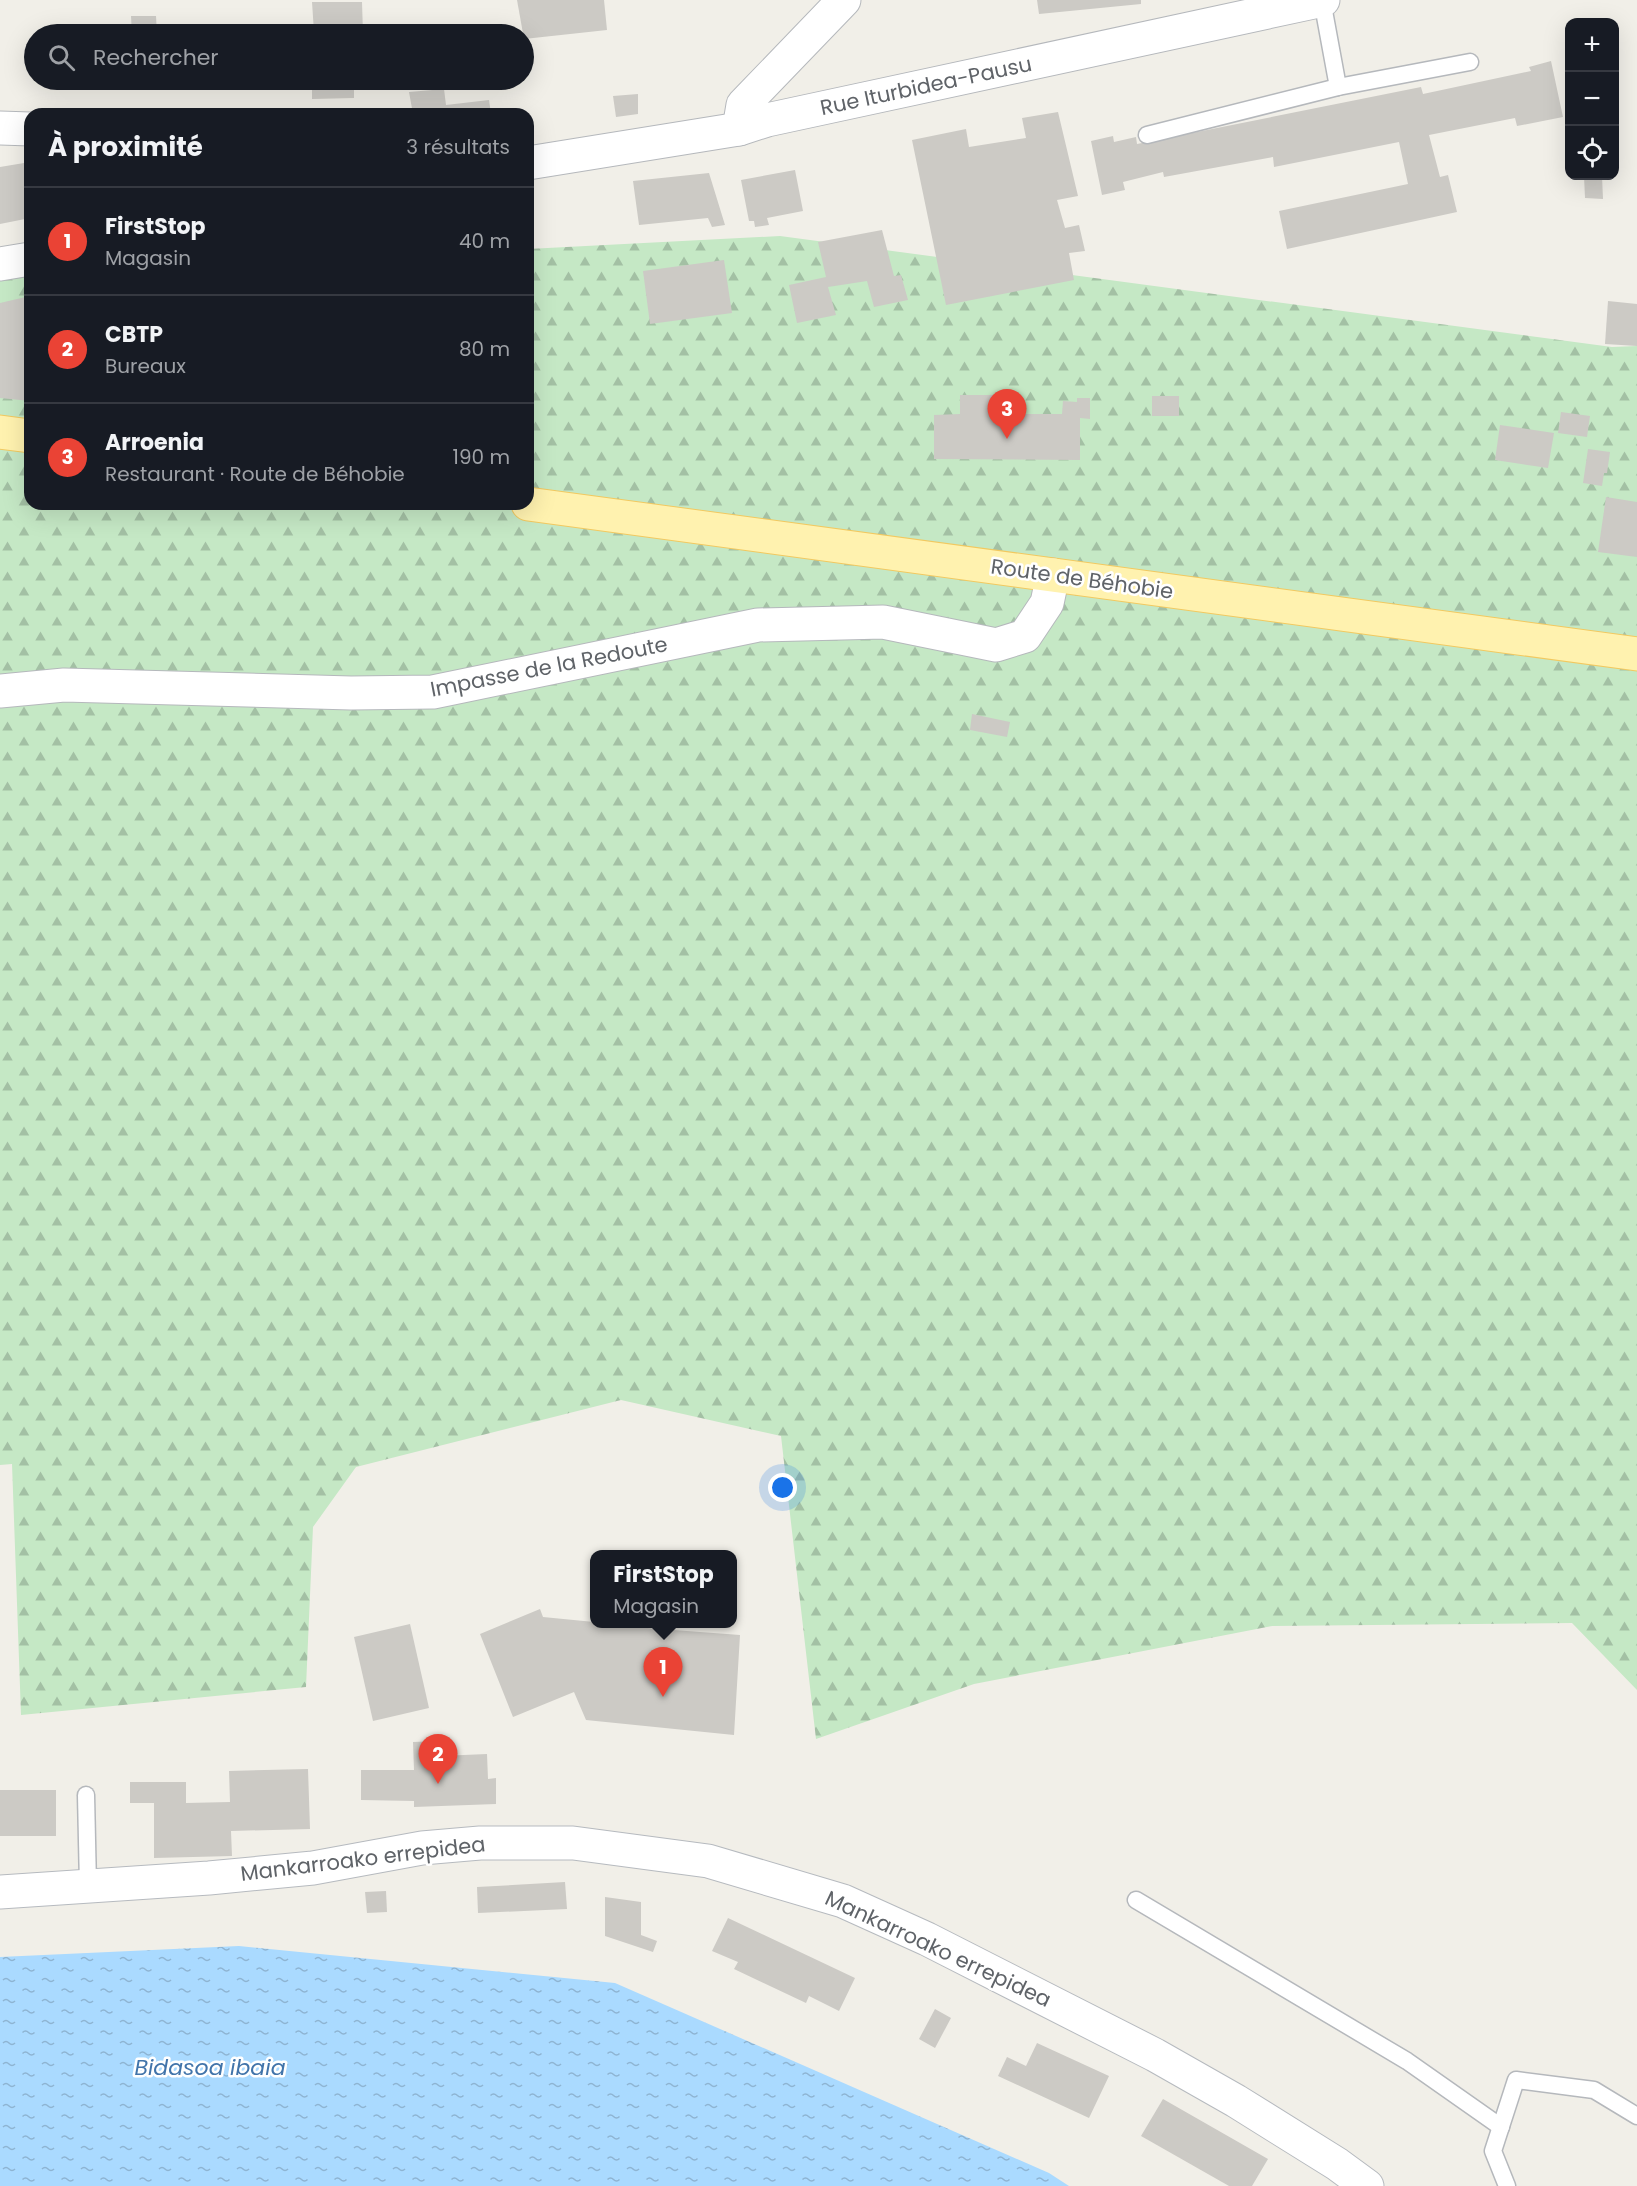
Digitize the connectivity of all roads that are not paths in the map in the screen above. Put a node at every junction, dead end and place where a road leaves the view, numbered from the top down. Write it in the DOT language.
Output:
graph roads {
  1 [pos="844,0"];
  2 [pos="1322,0"];
  3 [pos="1470,62"];
  4 [pos="1338,87"];
  5 [pos="0,128"];
  6 [pos="24,129"];
  7 [pos="739,129"];
  8 [pos="1148,135"];
  9 [pos="534,162"];
  10 [pos="24,260"];
  11 [pos="0,264"];
  12 [pos="0,432"];
  13 [pos="24,435"];
  14 [pos="534,505"];
  15 [pos="1053,575"];
  16 [pos="1637,654"];
  17 [pos="0,691"];
  18 [pos="86,1795"];
  19 [pos="88,1886"];
  20 [pos="0,1892"];
  21 [pos="1136,1900"];
  22 [pos="1637,2116"];
  23 [pos="1501,2127"];
  24 [pos="1367,2186"];
  25 [pos="1507,2186"];
  1 -- 7 [label="street"];
  2 -- 4 [label="lane"];
  2 -- 7 [label="street, Rue Iturbidea-Pausu"];
  3 -- 4 [label="lane"];
  4 -- 8 [label="lane"];
  5 -- 6 [label="street"];
  7 -- 9 [label="street, Rue Iturbidea-Pausu"];
  10 -- 11 [label="street"];
  12 -- 13 [label="main road"];
  14 -- 15 [label="main road, Route de Béhobie"];
  15 -- 16 [label="main road, Route de Béhobie"];
  15 -- 17 [label="street, Impasse de la Redoute"];
  18 -- 19 [label="lane"];
  19 -- 20 [label="street, Mankarroako errepidea"];
  19 -- 24 [label="street, Mankarroako errepidea"];
  21 -- 23 [label="lane"];
  22 -- 23 [label="lane"];
  23 -- 25 [label="lane"];
}
